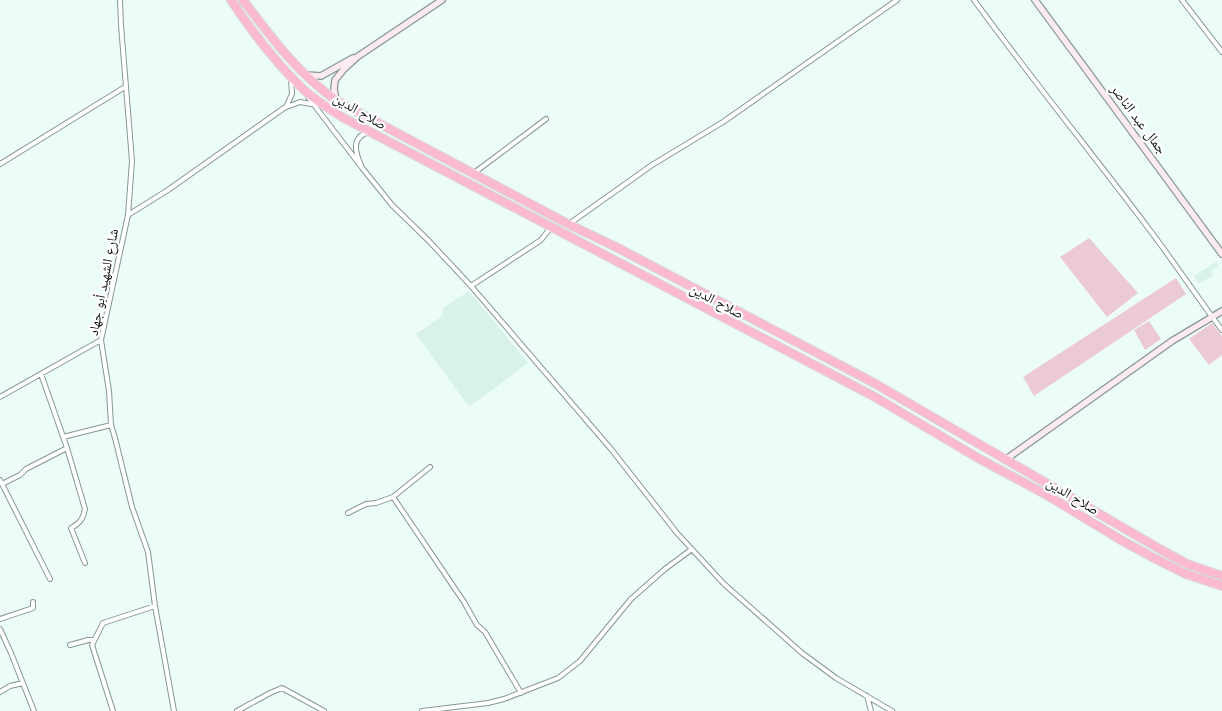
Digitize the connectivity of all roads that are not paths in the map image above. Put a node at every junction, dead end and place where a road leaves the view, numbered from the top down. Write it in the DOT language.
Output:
graph roads {
  1 [pos="120,0"];
  2 [pos="230,0"];
  3 [pos="243,0"];
  4 [pos="442,0"];
  5 [pos="897,0"];
  6 [pos="974,0"];
  7 [pos="1035,0"];
  8 [pos="1182,0"];
  9 [pos="1222,52"];
  10 [pos="357,57"];
  11 [pos="303,74"];
  12 [pos="290,77"];
  13 [pos="125,87"];
  14 [pos="302,88"];
  15 [pos="337,101"];
  16 [pos="314,106"];
  17 [pos="284,108"];
  18 [pos="546,119"];
  19 [pos="369,132"];
  20 [pos="0,164"];
  21 [pos="363,169"];
  22 [pos="473,174"];
  23 [pos="128,215"];
  24 [pos="568,224"];
  25 [pos="551,227"];
  26 [pos="1222,254"];
  27 [pos="470,286"];
  28 [pos="703,293"];
  29 [pos="696,303"];
  30 [pos="1222,310"];
  31 [pos="1212,317"];
  32 [pos="1222,330"];
  33 [pos="101,340"];
  34 [pos="855,373"];
  35 [pos="40,374"];
  36 [pos="848,384"];
  37 [pos="0,397"];
  38 [pos="111,425"];
  39 [pos="63,437"];
  40 [pos="67,448"];
  41 [pos="1005,460"];
  42 [pos="430,466"];
  43 [pos="1,481"];
  44 [pos="393,497"];
  45 [pos="348,513"];
  46 [pos="692,549"];
  47 [pos="85,563"];
  48 [pos="1187,564"];
  49 [pos="1181,571"];
  50 [pos="1222,576"];
  51 [pos="50,579"];
  52 [pos="1222,586"];
  53 [pos="33,602"];
  54 [pos="155,606"];
  55 [pos="0,619"];
  56 [pos="0,629"];
  57 [pos="94,640"];
  58 [pos="70,645"];
  59 [pos="23,683"];
  60 [pos="0,692"];
  61 [pos="522,693"];
  62 [pos="867,696"];
  63 [pos="34,711"];
  64 [pos="113,711"];
  65 [pos="174,711"];
  66 [pos="237,711"];
  67 [pos="324,711"];
  68 [pos="422,711"];
  69 [pos="871,711"];
  70 [pos="892,711"];
  1 -- 13 [label="street, شارع الشهيد أبو جهاد"];
  2 -- 12 [label="highway, صلاح الدين"];
  3 -- 11 [label="highway, صلاح الدين"];
  4 -- 10 [label="main road"];
  5 -- 24 [label="street"];
  6 -- 31 [label="street"];
  7 -- 26 [label="main road, جمال عبد الناصر"];
  8 -- 9 [label="street"];
  10 -- 11 [label="main road"];
  10 -- 15 [label="main road"];
  11 -- 15 [label="highway, صلاح الدين"];
  12 -- 14 [label="highway, صلاح الدين"];
  12 -- 17 [label="street"];
  13 -- 20 [label="street"];
  13 -- 23 [label="street, شارع الشهيد أبو جهاد"];
  14 -- 16 [label="street"];
  14 -- 19 [label="highway, صلاح الدين"];
  15 -- 22 [label="highway, صلاح الدين"];
  16 -- 17 [label="street"];
  16 -- 21 [label="street"];
  17 -- 23 [label="street"];
  18 -- 22 [label="street"];
  19 -- 21 [label="street"];
  19 -- 25 [label="highway, صلاح الدين"];
  21 -- 27 [label="street"];
  22 -- 24 [label="highway, صلاح الدين"];
  23 -- 33 [label="street, شارع الشهيد أبو جهاد"];
  24 -- 28 [label="highway, صلاح الدين"];
  25 -- 27 [label="street"];
  25 -- 29 [label="highway, صلاح الدين"];
  27 -- 46 [label="street"];
  28 -- 29 [label="highway"];
  28 -- 34 [label="highway, صلاح الدين"];
  29 -- 36 [label="highway, صلاح الدين"];
  30 -- 31 [label="main road"];
  31 -- 32 [label="street"];
  31 -- 41 [label="main road"];
  33 -- 35 [label="street"];
  33 -- 38 [label="street, شارع الشهيد أبو جهاد"];
  34 -- 36 [label="highway"];
  34 -- 41 [label="highway, صلاح الدين"];
  35 -- 37 [label="street"];
  35 -- 39 [label="street"];
  36 -- 49 [label="highway, صلاح الدين"];
  38 -- 39 [label="street"];
  38 -- 54 [label="street, شارع الشهيد أبو جهاد"];
  39 -- 40 [label="street"];
  40 -- 43 [label="street"];
  40 -- 47 [label="street"];
  41 -- 48 [label="highway, صلاح الدين"];
  42 -- 44 [label="street"];
  43 -- 51 [label="street"];
  44 -- 45 [label="street"];
  44 -- 61 [label="street"];
  46 -- 61 [label="street"];
  46 -- 62 [label="street"];
  48 -- 49 [label="highway"];
  48 -- 50 [label="highway, صلاح الدين"];
  49 -- 52 [label="highway, صلاح الدين"];
  53 -- 55 [label="street"];
  54 -- 57 [label="street"];
  54 -- 65 [label="street, شارع الشهيد أبو جهاد"];
  56 -- 59 [label="street"];
  57 -- 58 [label="street"];
  57 -- 64 [label="street"];
  59 -- 60 [label="street"];
  59 -- 63 [label="street"];
  61 -- 68 [label="street"];
  62 -- 69 [label="street"];
  62 -- 70 [label="street"];
  66 -- 67 [label="street"];
}
